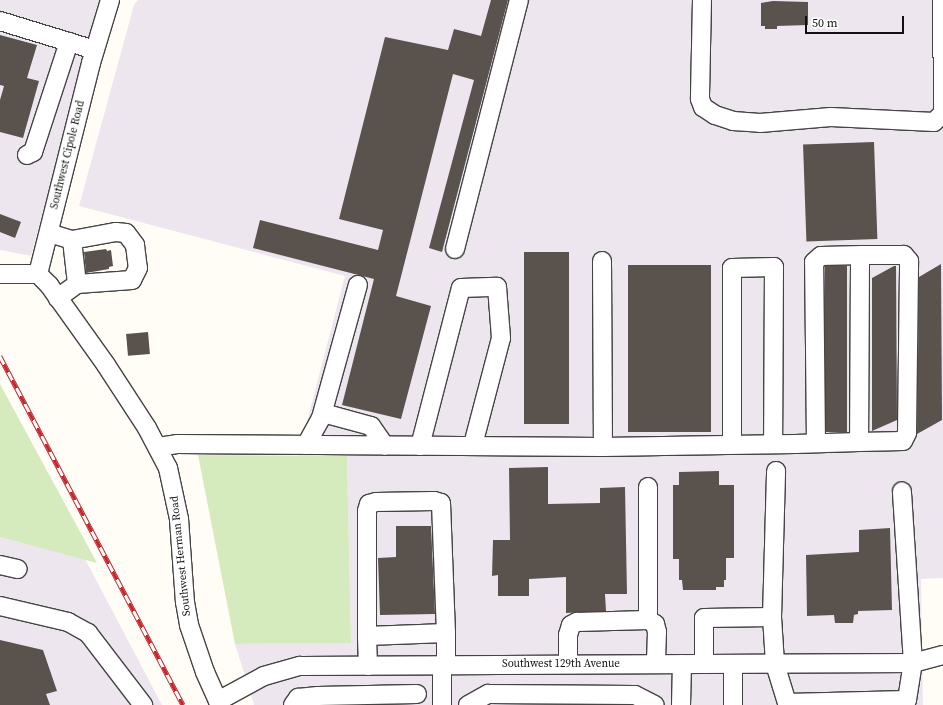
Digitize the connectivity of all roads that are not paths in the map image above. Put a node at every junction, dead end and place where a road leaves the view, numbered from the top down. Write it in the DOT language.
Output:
graph roads {
  1 [pos="109,0"];
  2 [pos="519,0"];
  3 [pos="702,0"];
  4 [pos="942,0"];
  5 [pos="0,21"];
  6 [pos="68,42"];
  7 [pos="95,50"];
  8 [pos="27,155"];
  9 [pos="48,233"];
  10 [pos="72,240"];
  11 [pos="454,249"];
  12 [pos="863,255"];
  13 [pos="602,261"];
  14 [pos="0,274"];
  15 [pos="38,274"];
  16 [pos="77,284"];
  17 [pos="358,285"];
  18 [pos="58,298"];
  19 [pos="322,413"];
  20 [pos="859,442"];
  21 [pos="773,443"];
  22 [pos="816,443"];
  23 [pos="732,444"];
  24 [pos="306,445"];
  25 [pos="473,445"];
  26 [pos="385,446"];
  27 [pos="420,446"];
  28 [pos="603,446"];
  29 [pos="158,447"];
  30 [pos="776,471"];
  31 [pos="648,487"];
  32 [pos="902,491"];
  33 [pos="0,565"];
  34 [pos="18,569"];
  35 [pos="0,606"];
  36 [pos="772,617"];
  37 [pos="648,620"];
  38 [pos="446,634"];
  39 [pos="367,636"];
  40 [pos="943,655"];
  41 [pos="913,663"];
  42 [pos="568,664"];
  43 [pos="656,664"];
  44 [pos="682,664"];
  45 [pos="704,664"];
  46 [pos="733,664"];
  47 [pos="775,664"];
  48 [pos="417,665"];
  49 [pos="444,665"];
  50 [pos="368,666"];
  51 [pos="417,699"];
  52 [pos="219,703"];
  53 [pos="902,703"];
  54 [pos="143,705"];
  55 [pos="293,705"];
  56 [pos="442,705"];
  57 [pos="468,705"];
  58 [pos="655,705"];
  59 [pos="681,705"];
  60 [pos="733,705"];
  1 -- 7 [label="street, Southwest Cipole Road"];
  2 -- 11 [label="street"];
  3 -- 4 [label="street"];
  5 -- 6 [label="street"];
  6 -- 7 [label="street"];
  6 -- 8 [label="street"];
  7 -- 9 [label="street, Southwest Cipole Road"];
  9 -- 10 [label="street"];
  9 -- 15 [label="street, Southwest Cipole Road"];
  10 -- 16 [label="street"];
  10 -- 16 [label="street"];
  12 -- 20 [label="street"];
  12 -- 20 [label="street"];
  12 -- 22 [label="street"];
  13 -- 28 [label="street"];
  14 -- 15 [label="street"];
  15 -- 18 [label="street, Southwest Herman Road"];
  16 -- 18 [label="street"];
  17 -- 19 [label="street"];
  18 -- 29 [label="street, Southwest Herman Road"];
  19 -- 24 [label="street"];
  19 -- 26 [label="street"];
  20 -- 22 [label="street"];
  21 -- 22 [label="street"];
  21 -- 23 [label="street"];
  21 -- 23 [label="street"];
  23 -- 28 [label="street"];
  24 -- 26 [label="street"];
  24 -- 29 [label="street"];
  25 -- 27 [label="street"];
  25 -- 27 [label="street"];
  25 -- 28 [label="street"];
  26 -- 27 [label="street"];
  29 -- 52 [label="street, Southwest Herman Road"];
  30 -- 36 [label="street"];
  31 -- 37 [label="street"];
  32 -- 41 [label="street"];
  33 -- 34 [label="street"];
  35 -- 54 [label="street"];
  36 -- 45 [label="street"];
  36 -- 47 [label="street"];
  37 -- 42 [label="street"];
  37 -- 43 [label="street"];
  38 -- 39 [label="street"];
  38 -- 39 [label="street"];
  38 -- 49 [label="street"];
  39 -- 50 [label="street"];
  40 -- 41 [label="street, Southwest 129th Avenue"];
  41 -- 47 [label="street, Southwest 129th Avenue"];
  41 -- 53 [label="street"];
  42 -- 43 [label="street, Southwest 129th Avenue"];
  42 -- 49 [label="street, Southwest 129th Avenue"];
  43 -- 44 [label="street, Southwest 129th Avenue"];
  44 -- 45 [label="street, Southwest 129th Avenue"];
  44 -- 59 [label="street"];
  45 -- 46 [label="street, Southwest 129th Avenue"];
  46 -- 47 [label="street, Southwest 129th Avenue"];
  46 -- 60 [label="street"];
  47 -- 53 [label="street"];
  48 -- 49 [label="street, Southwest 129th Avenue"];
  48 -- 50 [label="street, Southwest 129th Avenue"];
  48 -- 51 [label="street"];
  49 -- 56 [label="street"];
  50 -- 52 [label="street, Southwest 129th Avenue"];
  51 -- 55 [label="street"];
  57 -- 58 [label="street"];
}
